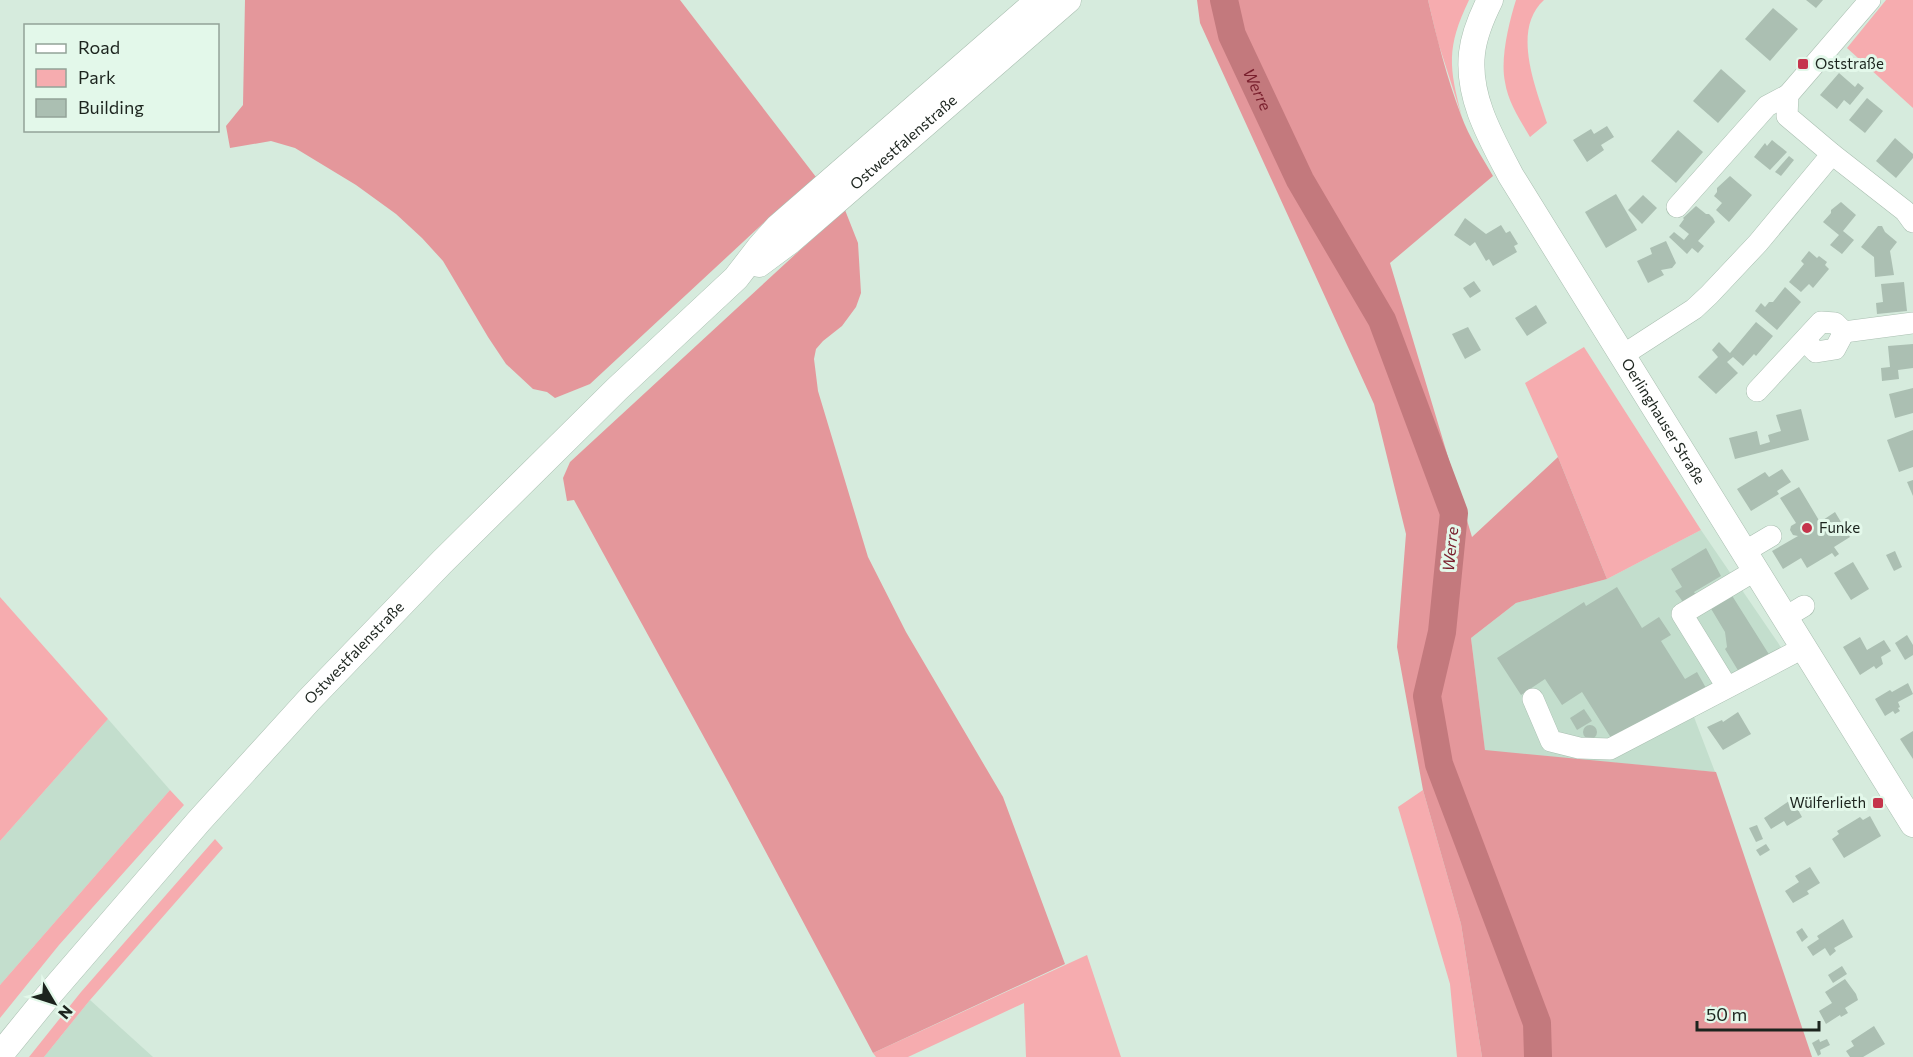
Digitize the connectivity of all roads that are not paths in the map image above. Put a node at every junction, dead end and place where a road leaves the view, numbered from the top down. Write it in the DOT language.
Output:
graph roads {
  1 [pos="1039,0"];
  2 [pos="1068,0"];
  3 [pos="1490,0"];
  4 [pos="1870,0"];
  5 [pos="1788,95"];
  6 [pos="1832,154"];
  7 [pos="1677,207"];
  8 [pos="1913,222"];
  9 [pos="784,234"];
  10 [pos="1913,323"];
  11 [pos="1623,355"];
  12 [pos="1757,391"];
  13 [pos="1771,536"];
  14 [pos="1750,561"];
  15 [pos="1803,648"];
  16 [pos="1727,687"];
  17 [pos="1533,699"];
  18 [pos="1913,824"];
  19 [pos="0,1055"];
  1 -- 9 [label="main road, Ostwestfalenstraße"];
  2 -- 9 [label="main road, Ostwestfalenstraße"];
  3 -- 11 [label="main road, Oerlinghauser Straße"];
  4 -- 5 [label="street"];
  5 -- 6 [label="street"];
  5 -- 7 [label="street"];
  6 -- 8 [label="street"];
  6 -- 11 [label="street"];
  9 -- 19 [label="main road, Ostwestfalenstraße"];
  10 -- 12 [label="street"];
  11 -- 14 [label="main road, Oerlinghauser Straße"];
  13 -- 14 [label="street"];
  14 -- 15 [label="main road, Oerlinghauser Straße"];
  14 -- 16 [label="street"];
  15 -- 16 [label="street"];
  15 -- 18 [label="main road, Oerlinghauser Straße"];
  16 -- 17 [label="street"];
}
